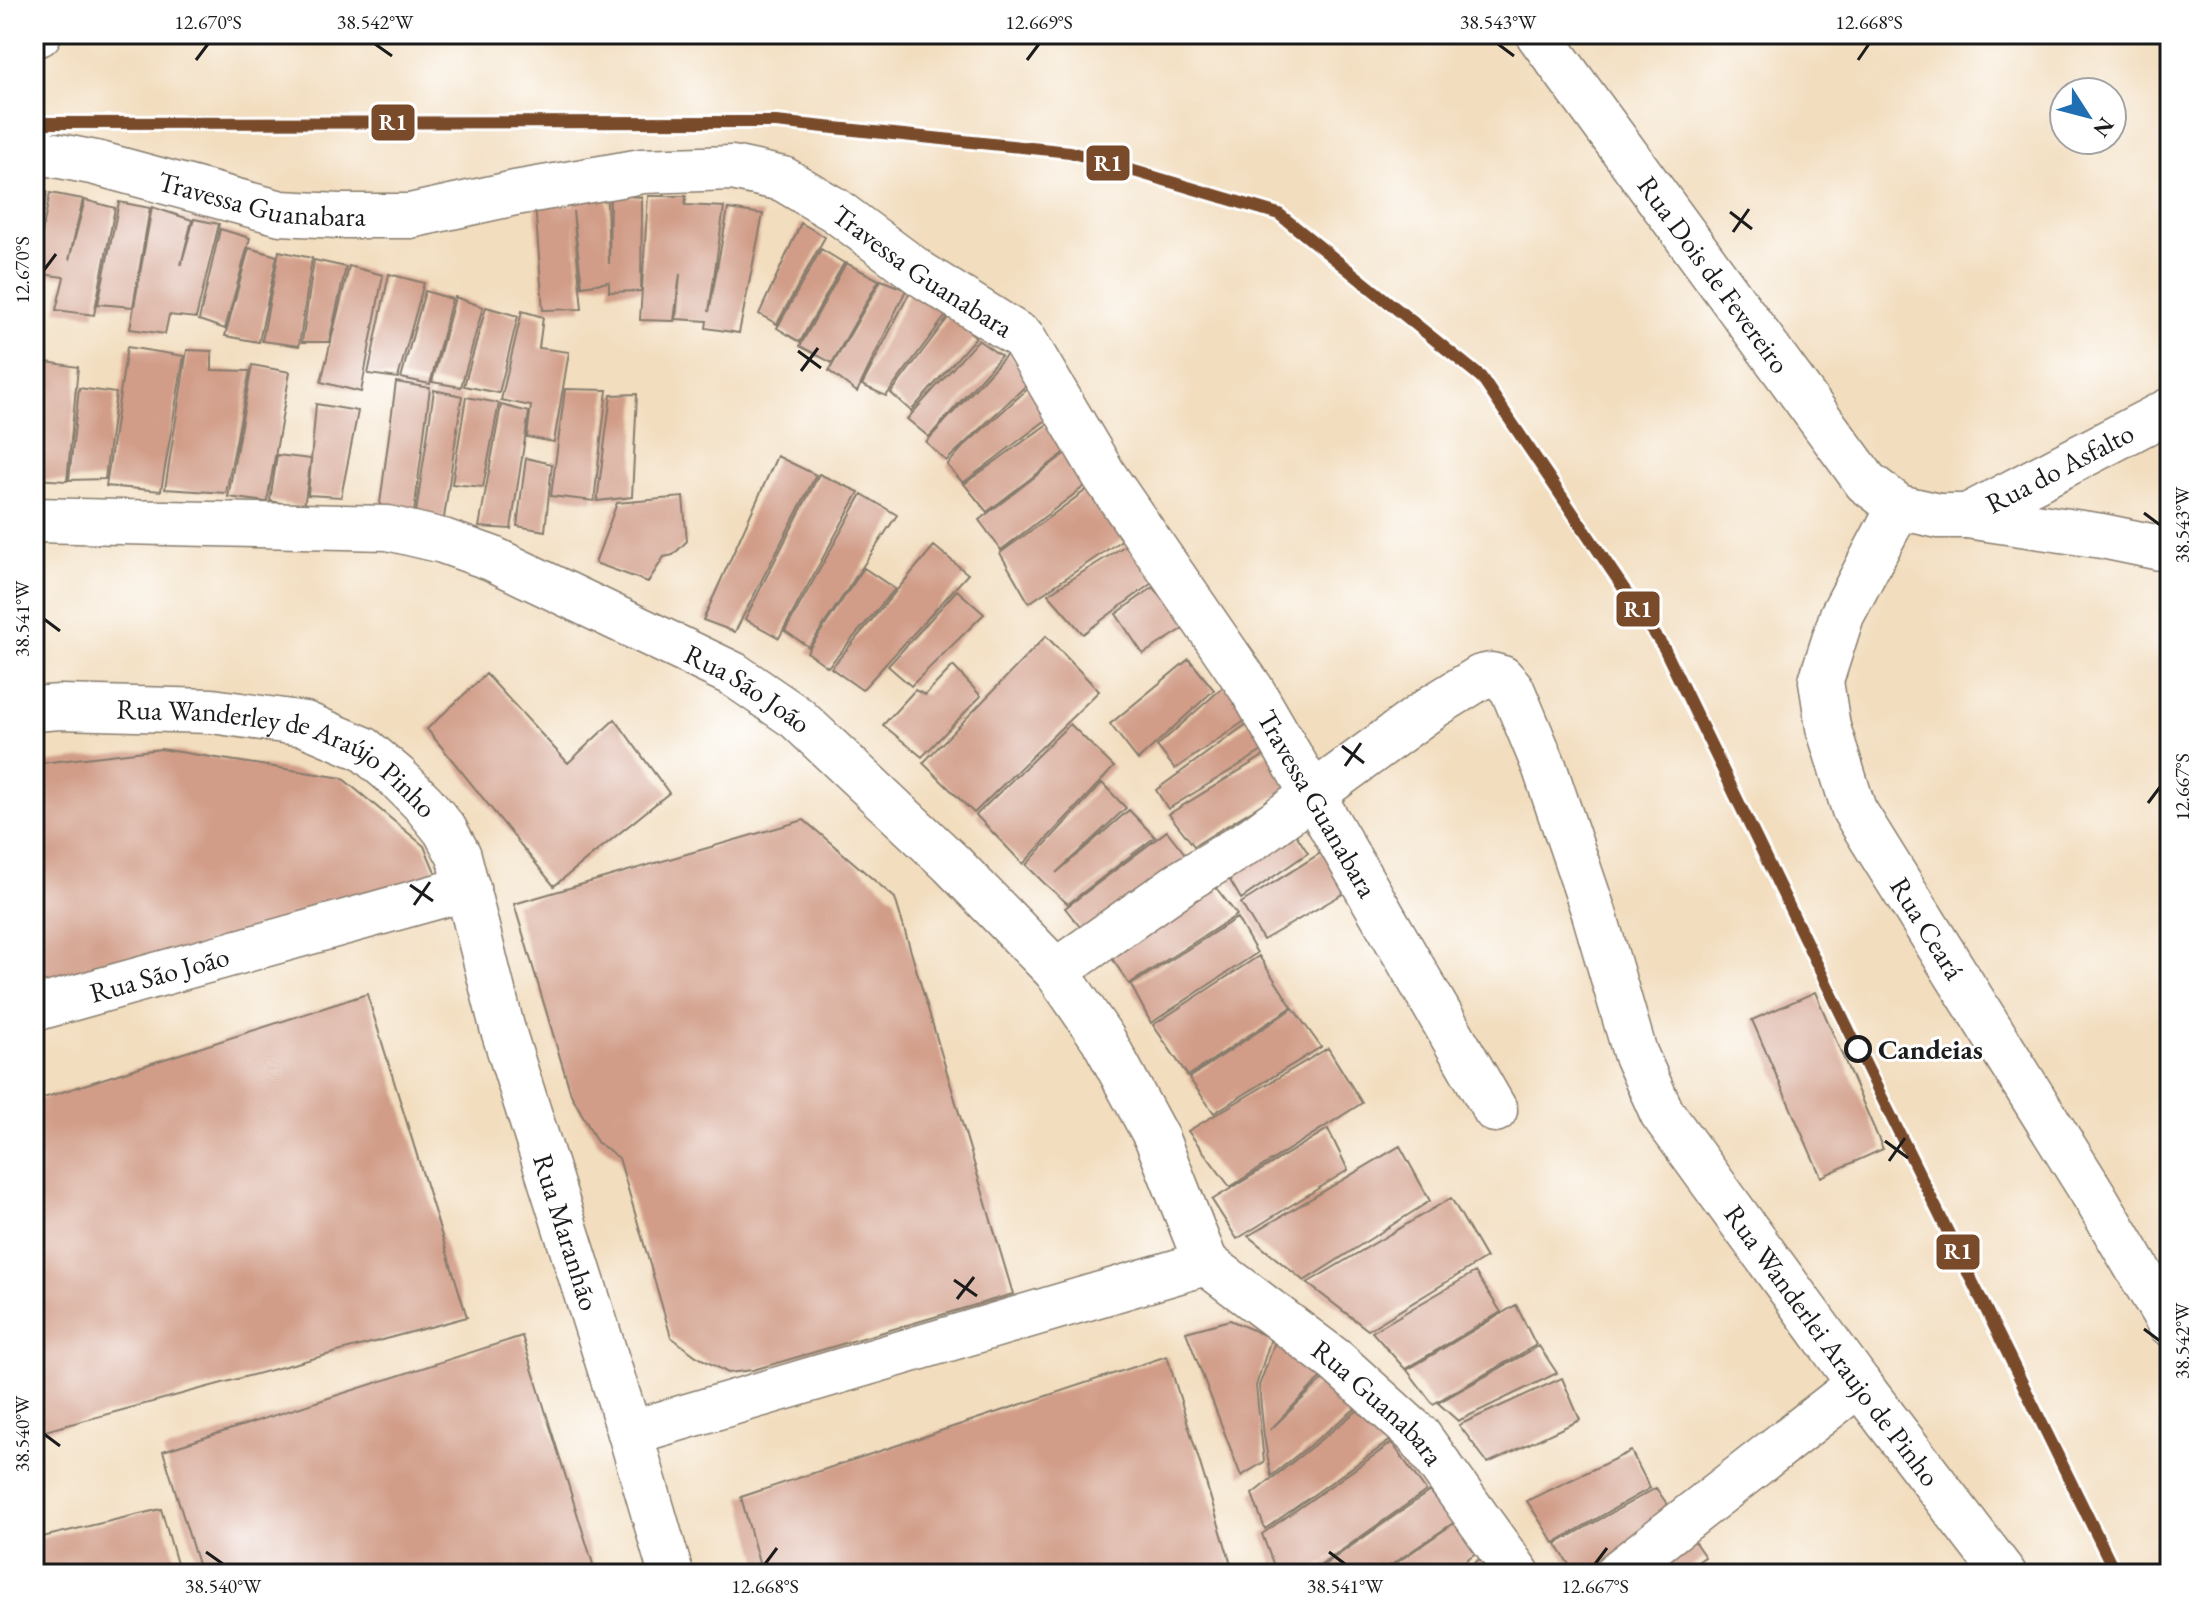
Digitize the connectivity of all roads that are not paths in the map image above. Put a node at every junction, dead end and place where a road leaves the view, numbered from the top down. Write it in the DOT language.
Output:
graph roads {
  1 [pos="1538,34"];
  2 [pos="34,151"];
  3 [pos="2170,410"];
  4 [pos="1899,507"];
  5 [pos="1967,516"];
  6 [pos="34,520"];
  7 [pos="2170,550"];
  8 [pos="34,709"];
  9 [pos="1315,795"];
  10 [pos="468,888"];
  11 [pos="1056,971"];
  12 [pos="34,1009"];
  13 [pos="1495,1110"];
  14 [pos="1206,1263"];
  15 [pos="2170,1324"];
  16 [pos="1859,1384"];
  17 [pos="630,1433"];
  18 [pos="671,1574"];
  19 [pos="1518,1574"];
  20 [pos="1616,1574"];
  21 [pos="2004,1574"];
  1 -- 4 [label="street, Rua Dois de Fevereiro"];
  2 -- 9 [label="street, Travessa Guanabara"];
  3 -- 5 [label="street, Rua do Asfalto"];
  4 -- 5 [label="street, Rua do Asfalto"];
  4 -- 15 [label="street, Rua Ceará"];
  5 -- 7 [label="street"];
  6 -- 11 [label="street, Rua São João"];
  8 -- 10 [label="street, Rua Wanderley de Araújo Pinho"];
  9 -- 11 [label="street"];
  9 -- 13 [label="street, Travessa Guanabara"];
  9 -- 16 [label="street, Rua Wanderlei Araujo de Pinho"];
  10 -- 12 [label="street, Rua São João"];
  10 -- 17 [label="street, Rua Maranhão"];
  11 -- 14 [label="street, Rua São João"];
  14 -- 17 [label="street"];
  14 -- 19 [label="street, Rua Guanabara"];
  16 -- 20 [label="street"];
  16 -- 21 [label="street, Rua Wanderlei Araujo de Pinho"];
  17 -- 18 [label="street, Rua Maranhão"];
}
